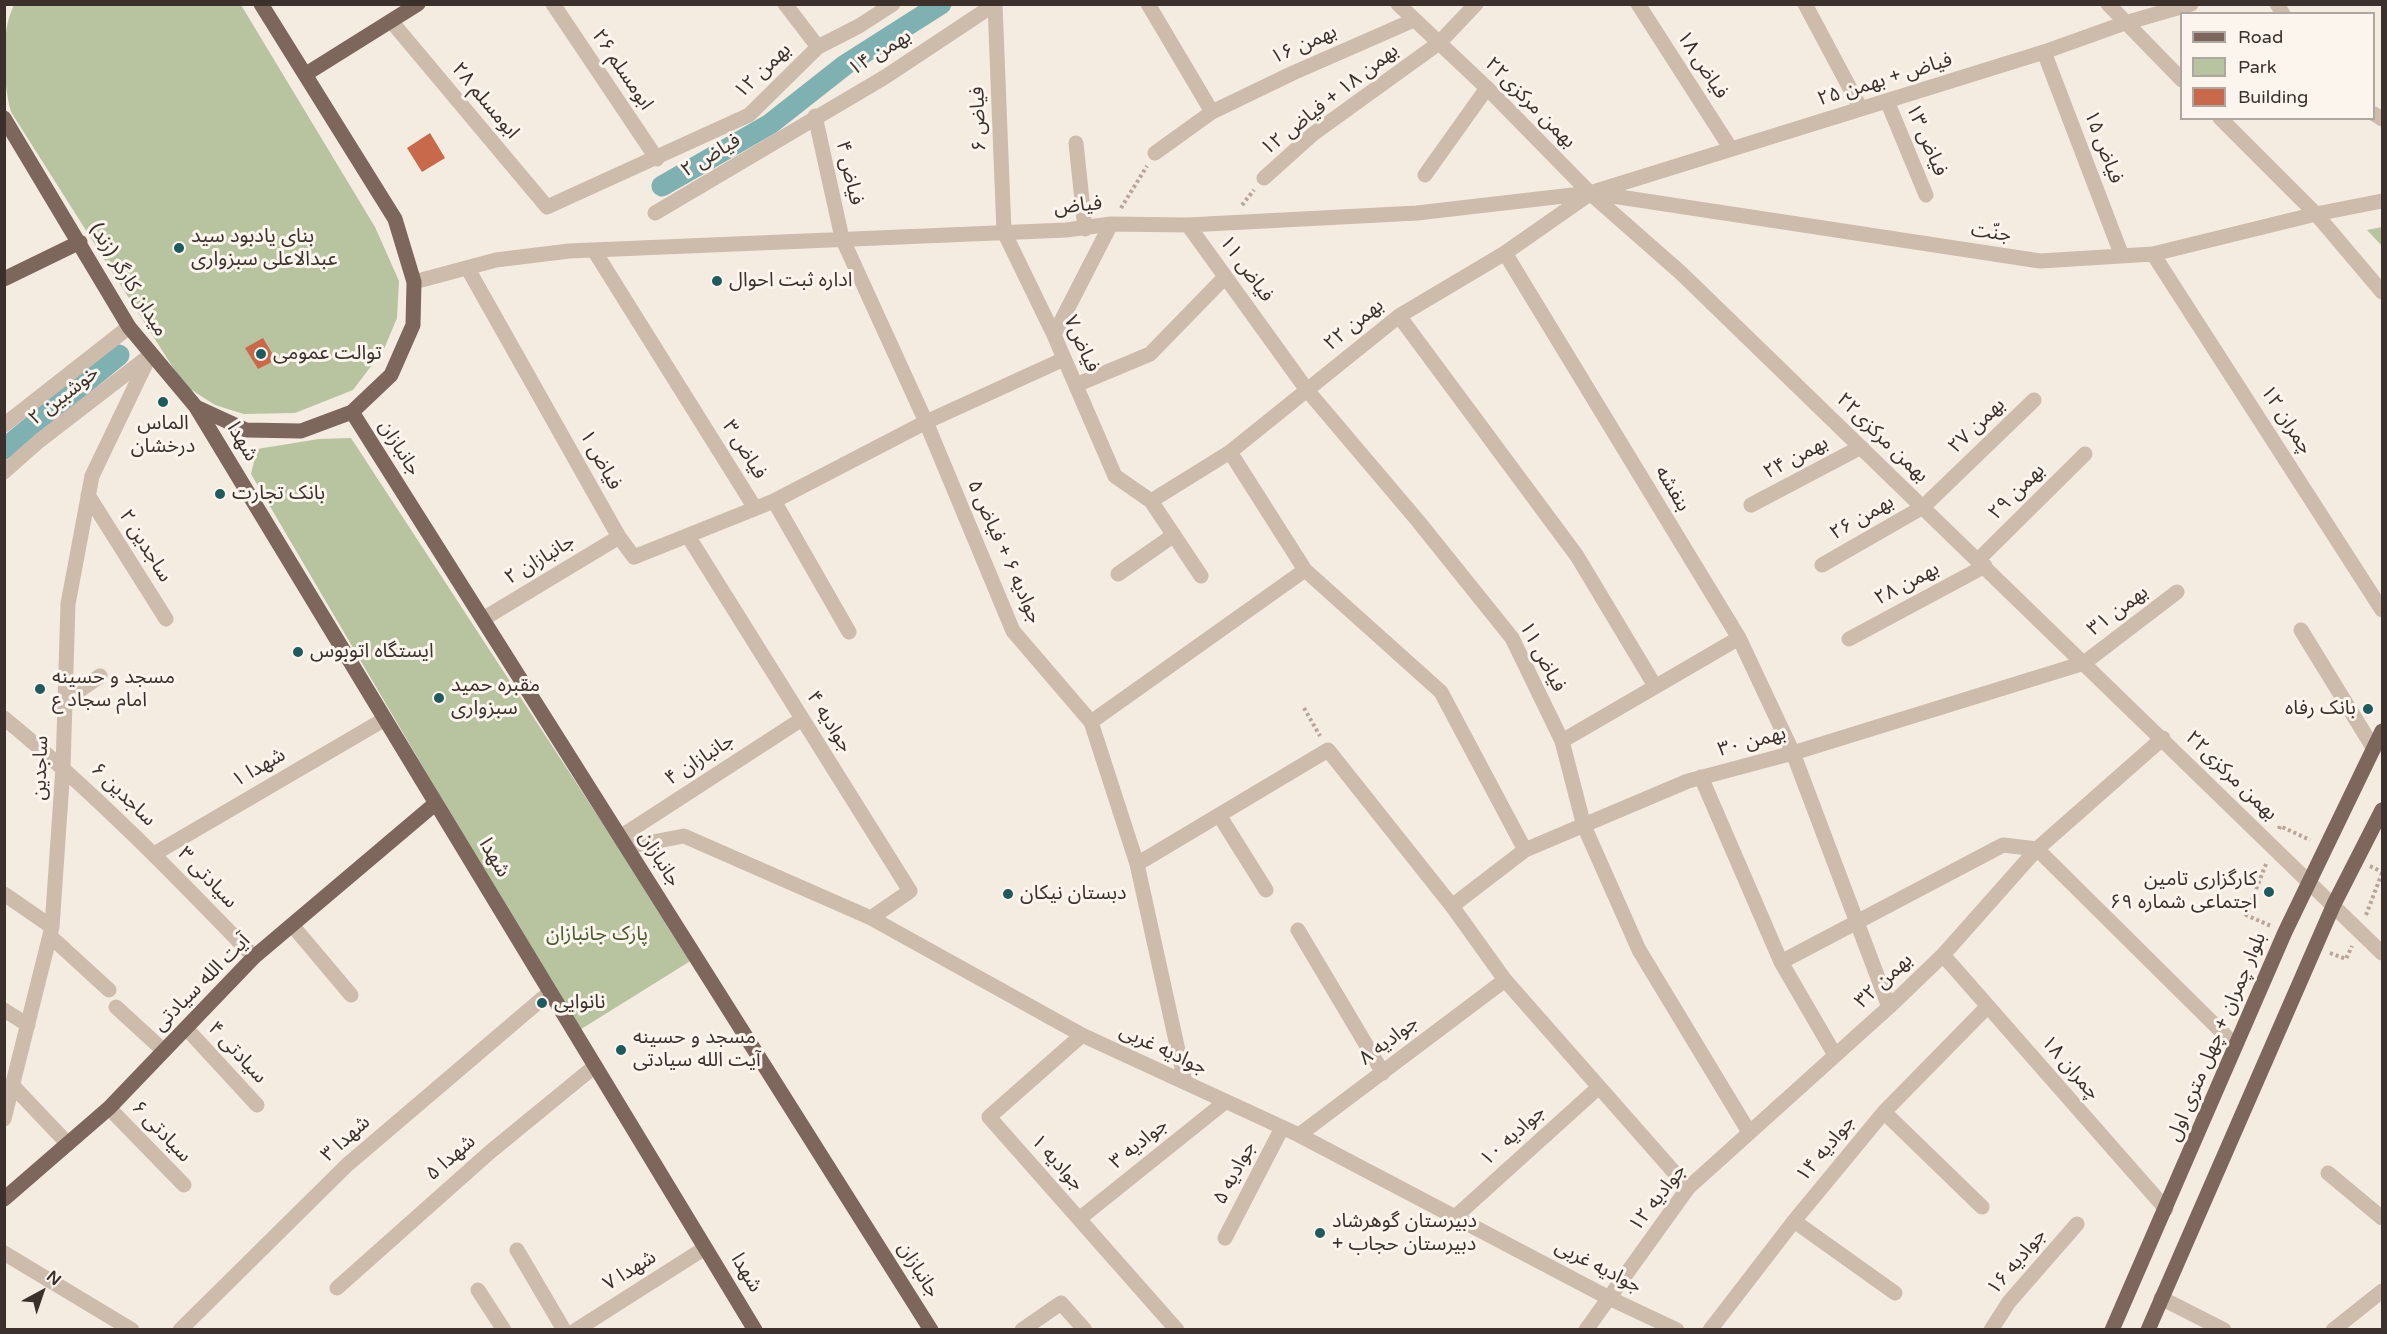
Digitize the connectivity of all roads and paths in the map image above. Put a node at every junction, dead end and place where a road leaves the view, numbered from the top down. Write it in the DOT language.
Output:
graph roads {
  1 [pos="261,4"];
  2 [pos="418,4"];
  3 [pos="553,4"];
  4 [pos="785,4"];
  5 [pos="893,4"];
  6 [pos="995,4"];
  7 [pos="1148,4"];
  8 [pos="1398,4"];
  9 [pos="1476,4"];
  10 [pos="1638,4"];
  11 [pos="1805,4"];
  12 [pos="2108,4"];
  13 [pos="2191,4"];
  14 [pos="1414,20"];
  15 [pos="391,21"];
  16 [pos="2124,23"];
  17 [pos="1439,43"];
  18 [pos="818,47"];
  19 [pos="2044,52"];
  20 [pos="306,74"];
  21 [pos="2180,79"];
  22 [pos="1487,88"];
  23 [pos="1887,101"];
  24 [pos="1860,109"];
  25 [pos="1212,112"];
  26 [pos="815,116"];
  27 [pos="4,118"];
  28 [pos="2222,120"];
  29 [pos="787,135"];
  30 [pos="1076,142"];
  31 [pos="1731,149"];
  32 [pos="1155,153"];
  33 [pos="657,159"];
  34 [pos="1425,175"];
  35 [pos="1264,178"];
  36 [pos="1590,193"];
  37 [pos="1926,195"];
  38 [pos="2382,201"];
  39 [pos="547,207"];
  40 [pos="656,213"];
  41 [pos="2316,214"];
  42 [pos="1229,223"];
  43 [pos="1111,224"];
  44 [pos="1188,225"];
  45 [pos="1085,229"];
  46 [pos="1004,232"];
  47 [pos="842,238"];
  48 [pos="80,242"];
  49 [pos="595,252"];
  50 [pos="1504,253"];
  51 [pos="2153,254"];
  52 [pos="2122,256"];
  53 [pos="468,269"];
  54 [pos="1225,277"];
  55 [pos="4,279"];
  56 [pos="414,282"];
  57 [pos="2382,292"];
  58 [pos="1399,316"];
  59 [pos="129,327"];
  60 [pos="1054,335"];
  61 [pos="150,355"];
  62 [pos="1064,359"];
  63 [pos="1076,385"];
  64 [pos="1307,390"];
  65 [pos="2034,400"];
  66 [pos="196,407"];
  67 [pos="352,412"];
  68 [pos="926,423"];
  69 [pos="4,425"];
  70 [pos="1861,447"];
  71 [pos="1230,452"];
  72 [pos="2085,454"];
  73 [pos="4,472"];
  74 [pos="88,495"];
  75 [pos="774,501"];
  76 [pos="1151,501"];
  77 [pos="1751,505"];
  78 [pos="1923,507"];
  79 [pos="755,508"];
  80 [pos="688,536"];
  81 [pos="1174,536"];
  82 [pos="619,537"];
  83 [pos="1981,563"];
  84 [pos="1822,565"];
  85 [pos="1305,570"];
  86 [pos="1118,574"];
  87 [pos="1201,576"];
  88 [pos="2177,592"];
  89 [pos="2382,610"];
  90 [pos="166,619"];
  91 [pos="483,620"];
  92 [pos="2301,630"];
  93 [pos="849,632"];
  94 [pos="1739,638"];
  95 [pos="1849,639"];
  96 [pos="2084,663"];
  97 [pos="100,676"];
  98 [pos="1655,686"];
  99 [pos="63,702"];
  100 [pos="1304,708"];
  101 [pos="4,718"];
  102 [pos="385,719"];
  103 [pos="802,719"];
  104 [pos="1090,722"];
  105 [pos="2382,731"];
  106 [pos="2163,738"];
  107 [pos="1562,741"];
  108 [pos="2374,749"];
  109 [pos="1328,750"];
  110 [pos="1793,753"];
  111 [pos="63,766"];
  112 [pos="1701,777"];
  113 [pos="436,803"];
  114 [pos="2382,810"];
  115 [pos="1219,815"];
  116 [pos="1584,826"];
  117 [pos="623,842"];
  118 [pos="2037,849"];
  119 [pos="1525,850"];
  120 [pos="154,854"];
  121 [pos="1137,864"];
  122 [pos="2309,880"];
  123 [pos="1266,890"];
  124 [pos="4,894"];
  125 [pos="2334,904"];
  126 [pos="1452,906"];
  127 [pos="871,918"];
  128 [pos="1855,922"];
  129 [pos="292,925"];
  130 [pos="1298,930"];
  131 [pos="51,932"];
  132 [pos="2382,953"];
  133 [pos="1943,955"];
  134 [pos="254,957"];
  135 [pos="1781,962"];
  136 [pos="1505,980"];
  137 [pos="109,990"];
  138 [pos="550,992"];
  139 [pos="351,995"];
  140 [pos="1988,1006"];
  141 [pos="116,1007"];
  142 [pos="1889,1007"];
  143 [pos="4,1010"];
  144 [pos="28,1025"];
  145 [pos="186,1029"];
  146 [pos="1082,1035"];
  147 [pos="2235,1045"];
  148 [pos="164,1051"];
  149 [pos="1835,1055"];
  150 [pos="595,1066"];
  151 [pos="1383,1072"];
  152 [pos="1185,1083"];
  153 [pos="13,1086"];
  154 [pos="1599,1087"];
  155 [pos="1225,1102"];
  156 [pos="257,1106"];
  157 [pos="109,1108"];
  158 [pos="1884,1112"];
  159 [pos="4,1119"];
  160 [pos="1282,1128"];
  161 [pos="1749,1132"];
  162 [pos="1299,1135"];
  163 [pos="68,1144"];
  164 [pos="2328,1173"];
  165 [pos="184,1185"];
  166 [pos="1688,1188"];
  167 [pos="4,1199"];
  168 [pos="1982,1207"];
  169 [pos="2166,1209"];
  170 [pos="1455,1217"];
  171 [pos="2382,1218"];
  172 [pos="1079,1219"];
  173 [pos="1794,1221"];
  174 [pos="2077,1224"];
  175 [pos="1225,1238"];
  176 [pos="705,1248"];
  177 [pos="517,1250"];
  178 [pos="4,1253"];
  179 [pos="338,1288"];
  180 [pos="478,1290"];
  181 [pos="2382,1291"];
  182 [pos="1895,1293"];
  183 [pos="1609,1298"];
  184 [pos="2161,1299"];
  185 [pos="925,1327"];
  186 [pos="132,1329"];
  187 [pos="180,1329"];
  188 [pos="504,1329"];
  189 [pos="564,1329"];
  190 [pos="576,1329"];
  191 [pos="755,1329"];
  192 [pos="1022,1329"];
  193 [pos="1085,1329"];
  194 [pos="1177,1329"];
  195 [pos="1586,1329"];
  196 [pos="1677,1329"];
  197 [pos="1710,1329"];
  198 [pos="1991,1329"];
  199 [pos="2112,1329"];
  200 [pos="2148,1329"];
  201 [pos="2224,1329"];
  202 [pos="2333,1329"];
  1 -- 20 [label="main road, میدان کارگر (زند)"];
  2 -- 15 [label="main road"];
  3 -- 33 [label="street, ابومسلم ۲۶"];
  4 -- 18 [label="street"];
  5 -- 18 [label="street, بهمن ۱۲"];
  6 -- 26 [label="street, بهمن ۱۴"];
  6 -- 46 [label="street, فیاض ۶"];
  7 -- 25 [label="street"];
  8 -- 14 [label="street, ۲۲بهمن مرکزی"];
  9 -- 17 [label="street, بهمن ۱۸ + فیاض ۱۲"];
  10 -- 31 [label="street, فیاض ۱۸"];
  11 -- 24 [label="street"];
  12 -- 16 [label="street"];
  13 -- 16 [label="street, فیاض + بهمن ۲۵"];
  14 -- 17 [label="street, ۲۲بهمن مرکزی"];
  14 -- 25 [label="street, بهمن ۱۶"];
  15 -- 20 [label="main road"];
  15 -- 39 [label="street, ابومسلم ۲۸"];
  16 -- 19 [label="street, فیاض + بهمن ۲۵"];
  16 -- 21 [label="street"];
  17 -- 22 [label="street, ۲۲بهمن مرکزی"];
  17 -- 35 [label="street, بهمن ۱۸ + فیاض ۱۲"];
  18 -- 33 [label="street, بهمن ۱۲"];
  19 -- 23 [label="street, فیاض + بهمن ۲۵"];
  19 -- 52 [label="street, فیاض ۱۵"];
  20 -- 56 [label="main road, میدان کارگر (زند)"];
  22 -- 34 [label="street"];
  22 -- 36 [label="street, ۲۲بهمن مرکزی"];
  23 -- 24 [label="street, فیاض + بهمن ۲۵"];
  23 -- 37 [label="street, فیاض ۱۳"];
  24 -- 31 [label="street, فیاض + بهمن ۲۵"];
  25 -- 32 [label="street, بهمن ۱۶"];
  26 -- 29 [label="street, بهمن ۱۴"];
  26 -- 47 [label="street, فیاض ۴"];
  27 -- 48 [label="main road, میدان کارگر (زند)"];
  28 -- 41 [label="street"];
  29 -- 40 [label="street, فیاض ۲"];
  30 -- 45 [label="street"];
  31 -- 36 [label="street, فیاض + بهمن ۲۵"];
  32 -- 43 [label="path"];
  33 -- 39 [label="street, بهمن ۱۲"];
  35 -- 42 [label="path, بهمن ۱۸ + فیاض ۱۲"];
  36 -- 42 [label="street, فیاض"];
  36 -- 50 [label="street, بهمن ۲۲"];
  36 -- 52 [label="street, جنّت"];
  36 -- 70 [label="street, ۲۲بهمن مرکزی"];
  38 -- 41 [label="street, جنّت"];
  41 -- 51 [label="street, جنّت"];
  41 -- 57 [label="street"];
  42 -- 44 [label="street, فیاض"];
  43 -- 44 [label="street, فیاض"];
  43 -- 45 [label="street, فیاض"];
  43 -- 60 [label="street"];
  44 -- 54 [label="street, فیاض ۱۱"];
  45 -- 46 [label="street, فیاض"];
  46 -- 47 [label="street, فیاض"];
  46 -- 60 [label="street, فیاض۷"];
  47 -- 49 [label="street, فیاض"];
  47 -- 68 [label="street, جوادیه ۶ + فیاض ۵"];
  48 -- 55 [label="main road"];
  48 -- 59 [label="main road, میدان کارگر (زند)"];
  49 -- 53 [label="street, فیاض"];
  49 -- 79 [label="street, فیاض ۳"];
  50 -- 58 [label="street, بهمن ۲۲"];
  50 -- 94 [label="street, بنفشه"];
  51 -- 52 [label="street, جنّت"];
  51 -- 89 [label="street, چمران ۱۲"];
  53 -- 56 [label="street, فیاض"];
  53 -- 82 [label="street, فیاض ۱"];
  54 -- 63 [label="street"];
  54 -- 64 [label="street, فیاض ۱۱"];
  56 -- 67 [label="main road, میدان کارگر (زند)"];
  58 -- 64 [label="street, بهمن ۲۲"];
  58 -- 98 [label="street"];
  59 -- 61 [label="main road, میدان کارگر (زند)"];
  59 -- 69 [label="street, خوشبین ۲"];
  60 -- 62 [label="street, فیاض۷"];
  61 -- 66 [label="main road, میدان کارگر (زند)"];
  61 -- 73 [label="street, خوشبین ۲"];
  61 -- 74 [label="street, ساجدین"];
  62 -- 63 [label="street, فیاض۷"];
  62 -- 68 [label="street, فیاض ۳"];
  63 -- 76 [label="street, فیاض۷"];
  64 -- 71 [label="street, بهمن ۲۲"];
  64 -- 107 [label="street, فیاض ۱۱"];
  65 -- 78 [label="street, بهمن ۲۷"];
  66 -- 67 [label="main road, میدان کارگر (زند)"];
  66 -- 102 [label="main road, شهدا"];
  67 -- 91 [label="main road, جانبازان"];
  68 -- 75 [label="street, فیاض ۳"];
  68 -- 104 [label="street, جوادیه ۶ + فیاض ۵"];
  70 -- 77 [label="street, بهمن ۲۴"];
  70 -- 78 [label="street, ۲۲بهمن مرکزی"];
  71 -- 76 [label="street, بهمن ۲۲"];
  71 -- 85 [label="street"];
  72 -- 83 [label="street, بهمن ۲۹"];
  74 -- 90 [label="street, ساجدین ۲"];
  74 -- 99 [label="street, ساجدین"];
  75 -- 79 [label="street, فیاض ۳"];
  75 -- 93 [label="street"];
  76 -- 81 [label="street"];
  78 -- 83 [label="street, ۲۲بهمن مرکزی"];
  78 -- 84 [label="street, بهمن ۲۶"];
  79 -- 80 [label="street, فیاض ۱"];
  80 -- 82 [label="street, فیاض ۱"];
  80 -- 103 [label="street, جوادیه ۴"];
  81 -- 86 [label="street"];
  81 -- 87 [label="street"];
  82 -- 91 [label="street, جانبازان ۲"];
  83 -- 95 [label="street, بهمن ۲۸"];
  83 -- 96 [label="street, ۲۲بهمن مرکزی"];
  85 -- 104 [label="street"];
  85 -- 119 [label="street"];
  88 -- 96 [label="street, بهمن ۳۱"];
  91 -- 117 [label="main road, جانبازان"];
  92 -- 108 [label="street"];
  94 -- 98 [label="street"];
  94 -- 110 [label="street, بنفشه"];
  96 -- 106 [label="street, ۲۲بهمن مرکزی"];
  96 -- 110 [label="street, بهمن ۳۰"];
  97 -- 99 [label="street"];
  98 -- 107 [label="street"];
  99 -- 111 [label="street, ساجدین"];
  100 -- 109 [label="path"];
  101 -- 111 [label="street, ساجدین ۶"];
  102 -- 113 [label="main road, شهدا"];
  102 -- 120 [label="street, شهدا ۱"];
  103 -- 117 [label="street, جانبازان ۴"];
  103 -- 127 [label="street, جوادیه ۴"];
  104 -- 121 [label="street, جوادیه ۶ + فیاض ۵"];
  105 -- 108 [label="main road, بلوار چمران + چهل متری اول"];
  106 -- 118 [label="street, بهمن ۳۲"];
  106 -- 122 [label="street, ۲۲بهمن مرکزی"];
  107 -- 116 [label="street, فیاض ۱۱"];
  108 -- 122 [label="main road, بلوار چمران + چهل متری اول"];
  109 -- 115 [label="street"];
  109 -- 126 [label="street"];
  110 -- 112 [label="street, بهمن ۳۰"];
  110 -- 128 [label="street, بنفشه"];
  111 -- 120 [label="street, ساجدین ۶"];
  111 -- 131 [label="street, ساجدین"];
  112 -- 116 [label="street, بهمن ۳۰"];
  112 -- 135 [label="street"];
  113 -- 129 [label="main road, آیت الله سیادتی"];
  113 -- 138 [label="main road, شهدا"];
  114 -- 125 [label="main road"];
  115 -- 121 [label="street"];
  115 -- 123 [label="street"];
  116 -- 119 [label="street, بهمن ۳۰"];
  116 -- 161 [label="street, فیاض ۱۱"];
  117 -- 127 [label="street, جوادیه غربی"];
  117 -- 185 [label="main road, جانبازان"];
  118 -- 128 [label="street"];
  118 -- 133 [label="street, بهمن ۳۲"];
  118 -- 147 [label="street"];
  119 -- 126 [label="street, بهمن ۳۰"];
  120 -- 134 [label="street, سیادتی ۳"];
  121 -- 152 [label="street, جوادیه ۶ + فیاض ۵"];
  122 -- 125 [label="street, ۲۲بهمن مرکزی"];
  122 -- 147 [label="main road, بلوار چمران + چهل متری اول"];
  124 -- 131 [label="street"];
  125 -- 132 [label="street, ۲۲بهمن مرکزی"];
  125 -- 184 [label="main road"];
  126 -- 136 [label="street"];
  127 -- 146 [label="street, جوادیه غربی"];
  128 -- 135 [label="street"];
  128 -- 142 [label="street, بنفشه"];
  129 -- 134 [label="main road, آیت الله سیادتی"];
  129 -- 139 [label="street"];
  130 -- 151 [label="street"];
  131 -- 137 [label="street"];
  131 -- 144 [label="street, ساجدین"];
  133 -- 140 [label="street, چمران ۱۸"];
  133 -- 142 [label="street, بهمن ۳۲"];
  134 -- 145 [label="main road, آیت الله سیادتی"];
  135 -- 149 [label="street"];
  136 -- 151 [label="street, جوادیه ۸"];
  136 -- 154 [label="street"];
  138 -- 150 [label="main road, شهدا"];
  138 -- 187 [label="street, شهدا ۳"];
  140 -- 158 [label="street, جوادیه ۱۴"];
  140 -- 169 [label="street, چمران ۱۸"];
  141 -- 148 [label="street"];
  142 -- 149 [label="street, بهمن ۳۲"];
  143 -- 144 [label="street"];
  144 -- 153 [label="street, ساجدین"];
  145 -- 148 [label="main road, آیت الله سیادتی"];
  145 -- 156 [label="street, سیادتی ۴"];
  146 -- 152 [label="street, جوادیه غربی"];
  146 -- 172 [label="street, جوادیه ۱"];
  147 -- 169 [label="main road, بلوار چمران + چهل متری اول"];
  148 -- 157 [label="main road, آیت الله سیادتی"];
  149 -- 161 [label="street, بهمن ۳۲"];
  150 -- 176 [label="main road, شهدا"];
  150 -- 179 [label="street, شهدا ۵"];
  151 -- 162 [label="street, جوادیه ۸"];
  152 -- 155 [label="street, جوادیه غربی"];
  153 -- 159 [label="street, ساجدین"];
  153 -- 163 [label="street"];
  154 -- 166 [label="street"];
  154 -- 170 [label="street, جوادیه ۱۰"];
  155 -- 160 [label="street, جوادیه غربی"];
  155 -- 172 [label="street, جوادیه ۳"];
  157 -- 163 [label="main road, آیت الله سیادتی"];
  157 -- 165 [label="street, سیادتی ۶"];
  158 -- 168 [label="street"];
  158 -- 173 [label="street, جوادیه ۱۴"];
  160 -- 162 [label="street, جوادیه غربی"];
  160 -- 175 [label="street, جوادیه ۵"];
  161 -- 166 [label="street, جوادیه ۱۲"];
  162 -- 170 [label="street, جوادیه غربی"];
  163 -- 167 [label="main road, آیت الله سیادتی"];
  164 -- 171 [label="street"];
  166 -- 183 [label="street, جوادیه ۱۲"];
  169 -- 199 [label="main road, بلوار چمران + چهل متری اول"];
  170 -- 183 [label="street, جوادیه غربی"];
  172 -- 194 [label="street, جوادیه ۱"];
  173 -- 182 [label="street"];
  173 -- 197 [label="street, جوادیه ۱۴"];
  174 -- 198 [label="street, جوادیه ۱۶"];
  176 -- 190 [label="street, شهدا ۷"];
  176 -- 191 [label="main road, شهدا"];
  177 -- 189 [label="street"];
  178 -- 186 [label="street"];
  180 -- 188 [label="street"];
  181 -- 202 [label="street"];
  183 -- 195 [label="street, جوادیه ۱۲"];
  183 -- 196 [label="street, جوادیه غربی"];
  184 -- 200 [label="main road"];
  184 -- 201 [label="street"];
  192 -- 193 [label="street"];
}
